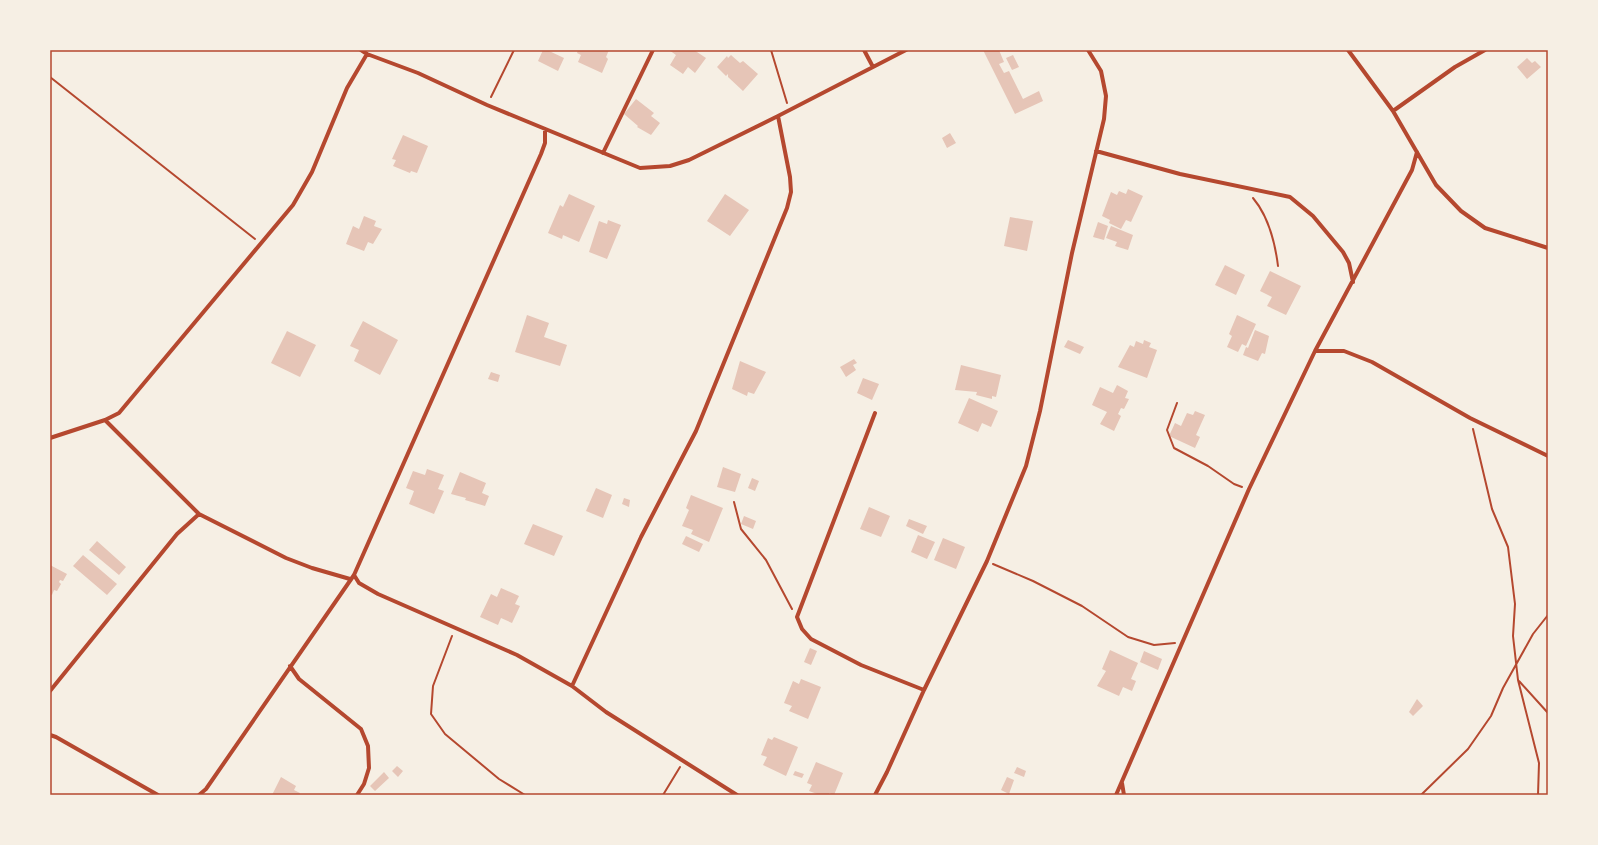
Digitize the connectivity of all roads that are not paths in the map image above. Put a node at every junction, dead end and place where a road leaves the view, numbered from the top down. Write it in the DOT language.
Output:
graph roads {
  1 [pos="362,50"];
  2 [pos="653,50"];
  3 [pos="864,50"];
  4 [pos="906,50"];
  5 [pos="1088,50"];
  6 [pos="1348,50"];
  7 [pos="1485,50"];
  8 [pos="367,54"];
  9 [pos="873,67"];
  10 [pos="1393,111"];
  11 [pos="778,116"];
  12 [pos="545,129"];
  13 [pos="1096,150"];
  14 [pos="1417,152"];
  15 [pos="602,153"];
  16 [pos="1548,248"];
  17 [pos="1353,282"];
  18 [pos="1315,351"];
  19 [pos="876,413"];
  20 [pos="105,420"];
  21 [pos="50,438"];
  22 [pos="1548,456"];
  23 [pos="199,514"];
  24 [pos="352,577"];
  25 [pos="290,666"];
  26 [pos="572,686"];
  27 [pos="924,690"];
  28 [pos="50,691"];
  29 [pos="50,735"];
  30 [pos="1122,782"];
  31 [pos="158,795"];
  32 [pos="199,795"];
  33 [pos="357,795"];
  34 [pos="737,795"];
  35 [pos="875,795"];
  36 [pos="1116,795"];
  37 [pos="1124,795"];
  1 -- 8 [label="street"];
  2 -- 15 [label="street"];
  3 -- 9 [label="street"];
  4 -- 9 [label="street"];
  5 -- 13 [label="street"];
  6 -- 10 [label="street"];
  7 -- 10 [label="street"];
  8 -- 12 [label="street"];
  8 -- 20 [label="street"];
  9 -- 11 [label="street"];
  10 -- 14 [label="street"];
  11 -- 15 [label="street"];
  11 -- 26 [label="street"];
  12 -- 15 [label="street"];
  12 -- 24 [label="street"];
  13 -- 17 [label="street"];
  13 -- 27 [label="street"];
  14 -- 16 [label="street"];
  14 -- 17 [label="street"];
  17 -- 18 [label="street"];
  18 -- 22 [label="street"];
  18 -- 30 [label="street"];
  19 -- 27 [label="street"];
  20 -- 21 [label="street"];
  20 -- 23 [label="street"];
  23 -- 24 [label="street"];
  23 -- 28 [label="street"];
  24 -- 25 [label="street"];
  24 -- 26 [label="street"];
  25 -- 32 [label="street"];
  25 -- 33 [label="street"];
  26 -- 34 [label="street"];
  27 -- 35 [label="street"];
  29 -- 31 [label="street"];
  30 -- 36 [label="street"];
  30 -- 37 [label="street"];
}
